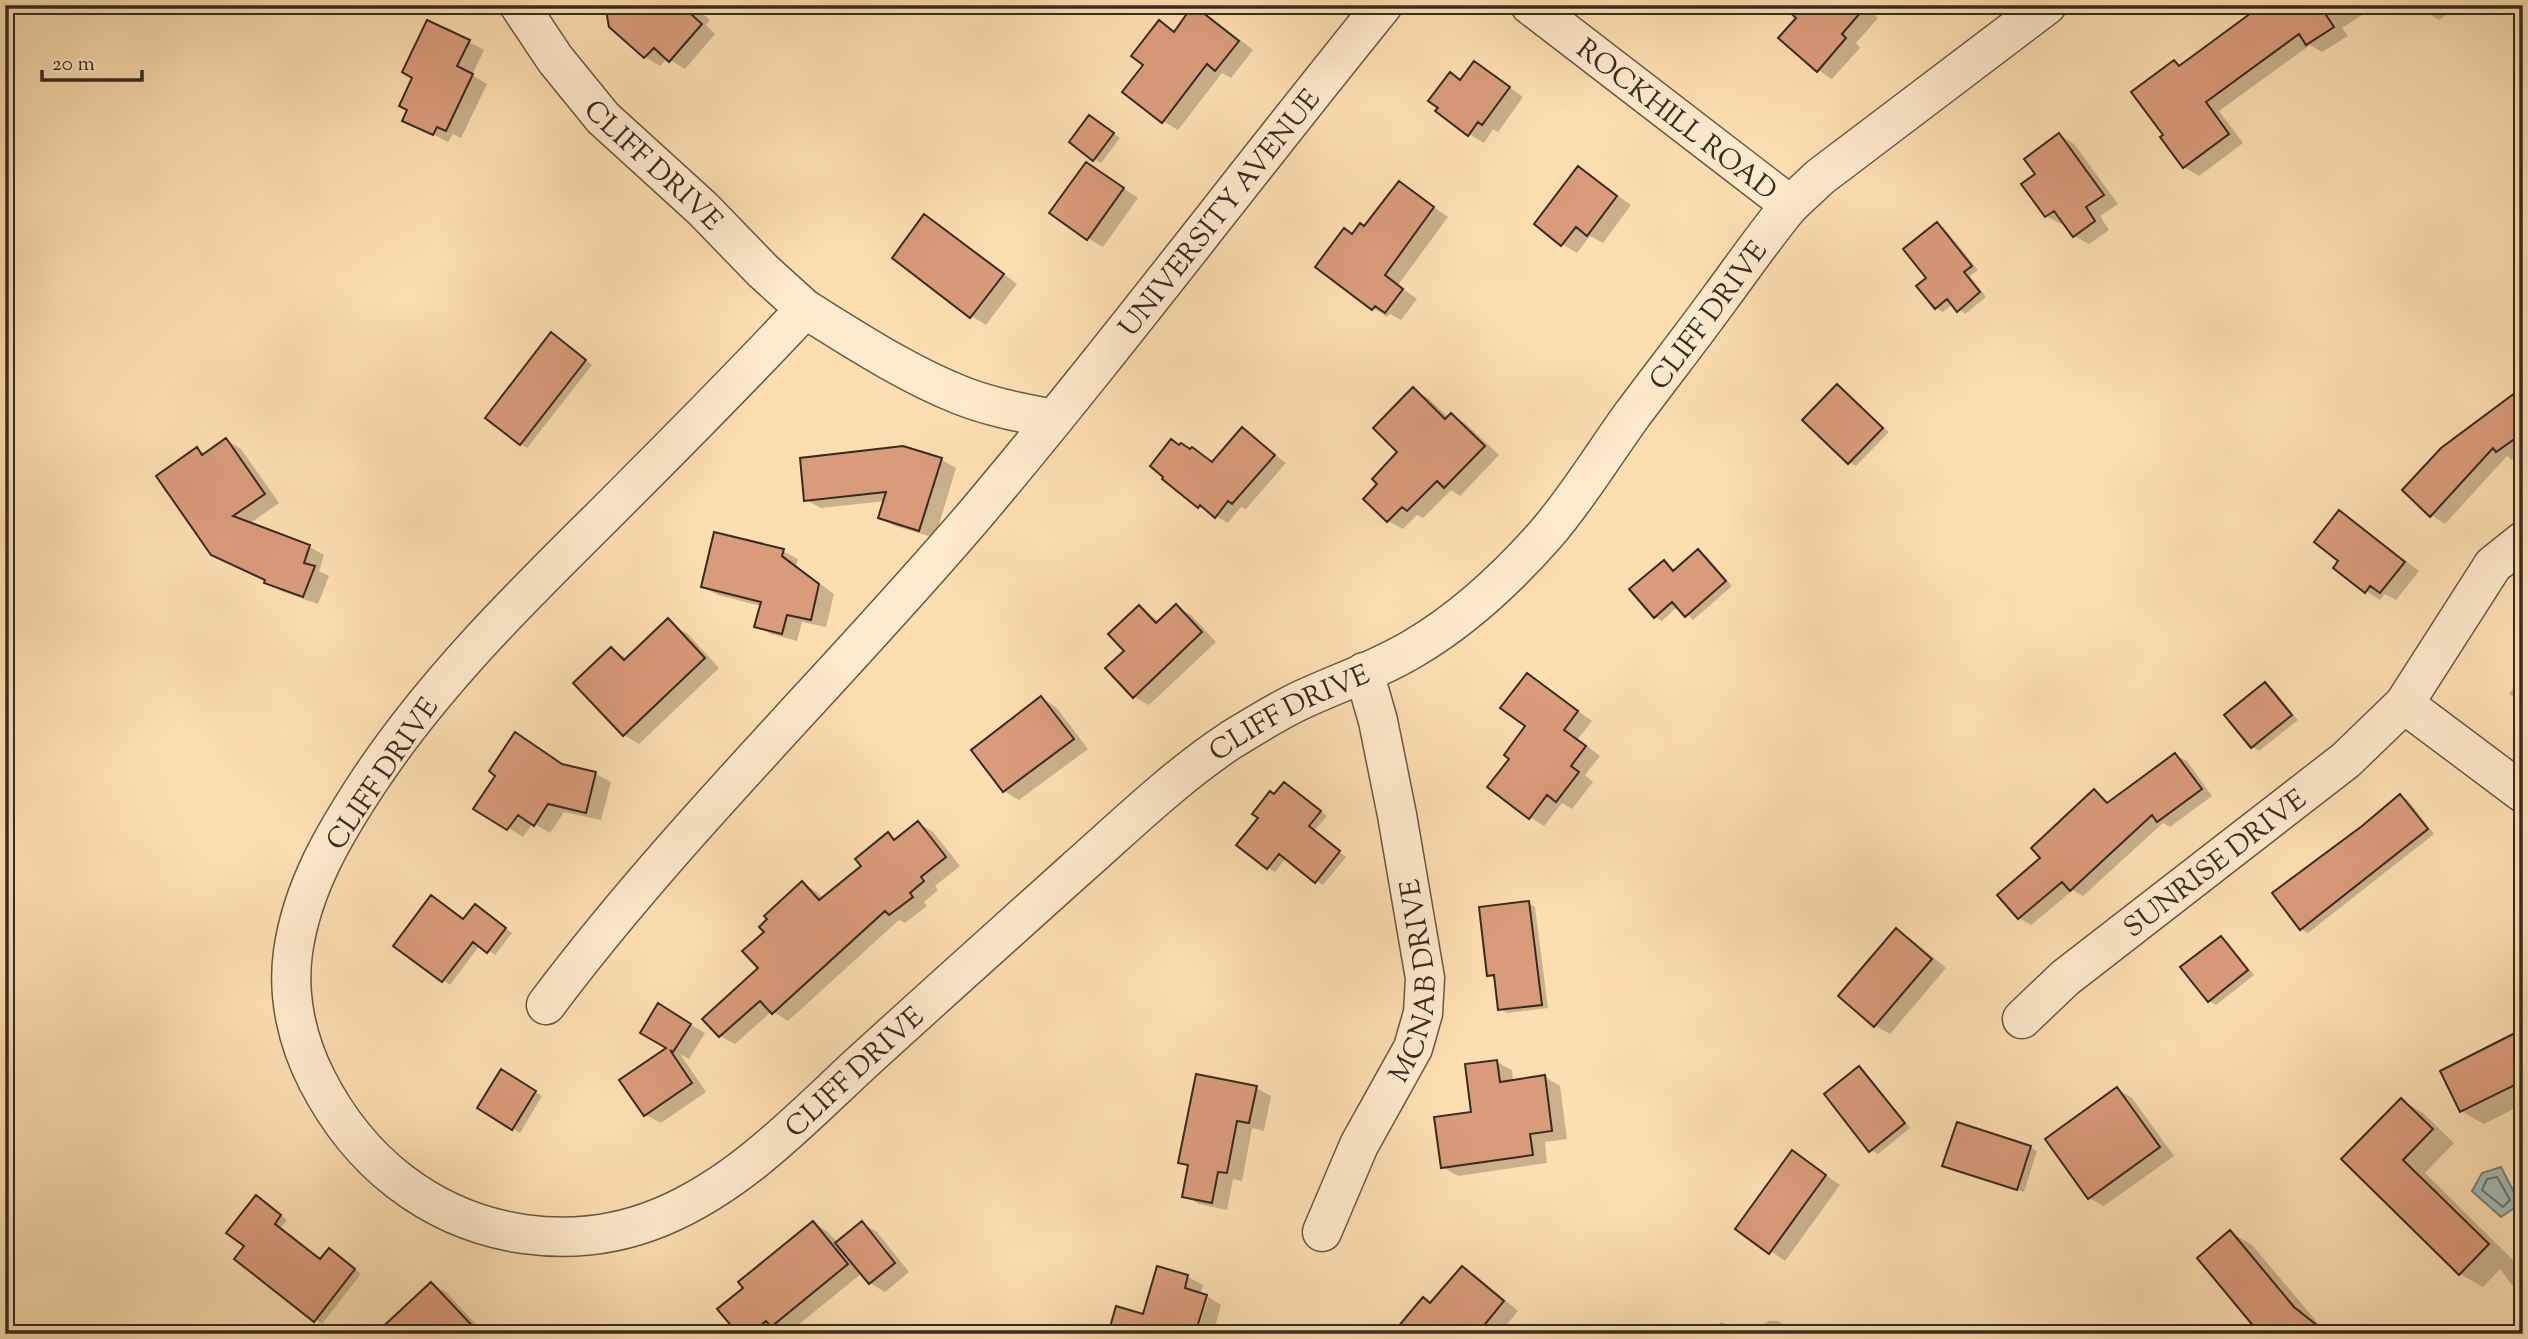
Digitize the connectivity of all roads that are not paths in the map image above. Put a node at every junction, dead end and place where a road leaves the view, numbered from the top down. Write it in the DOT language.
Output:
graph roads {
  1 [pos="519,5"];
  2 [pos="1383,5"];
  3 [pos="1530,5"];
  4 [pos="2047,5"];
  5 [pos="1790,205"];
  6 [pos="805,309"];
  7 [pos="1054,419"];
  8 [pos="2523,541"];
  9 [pos="1364,672"];
  10 [pos="2404,704"];
  11 [pos="2523,793"];
  12 [pos="545,1005"];
  13 [pos="2022,1019"];
  14 [pos="1322,1232"];
  1 -- 6 [label="street, CLIFF DRIVE"];
  2 -- 7 [label="street, UNIVERSITY AVENUE"];
  3 -- 5 [label="street, ROCKHILL ROAD"];
  4 -- 5 [label="street, CLIFF DRIVE"];
  5 -- 9 [label="street, CLIFF DRIVE"];
  6 -- 7 [label="street, CLIFF DRIVE"];
  6 -- 9 [label="street, CLIFF DRIVE"];
  7 -- 12 [label="street, UNIVERSITY AVENUE"];
  8 -- 10 [label="street, SUNRISE DRIVE"];
  9 -- 14 [label="street, MCNAB DRIVE"];
  10 -- 11 [label="street"];
  10 -- 13 [label="street, SUNRISE DRIVE"];
}
